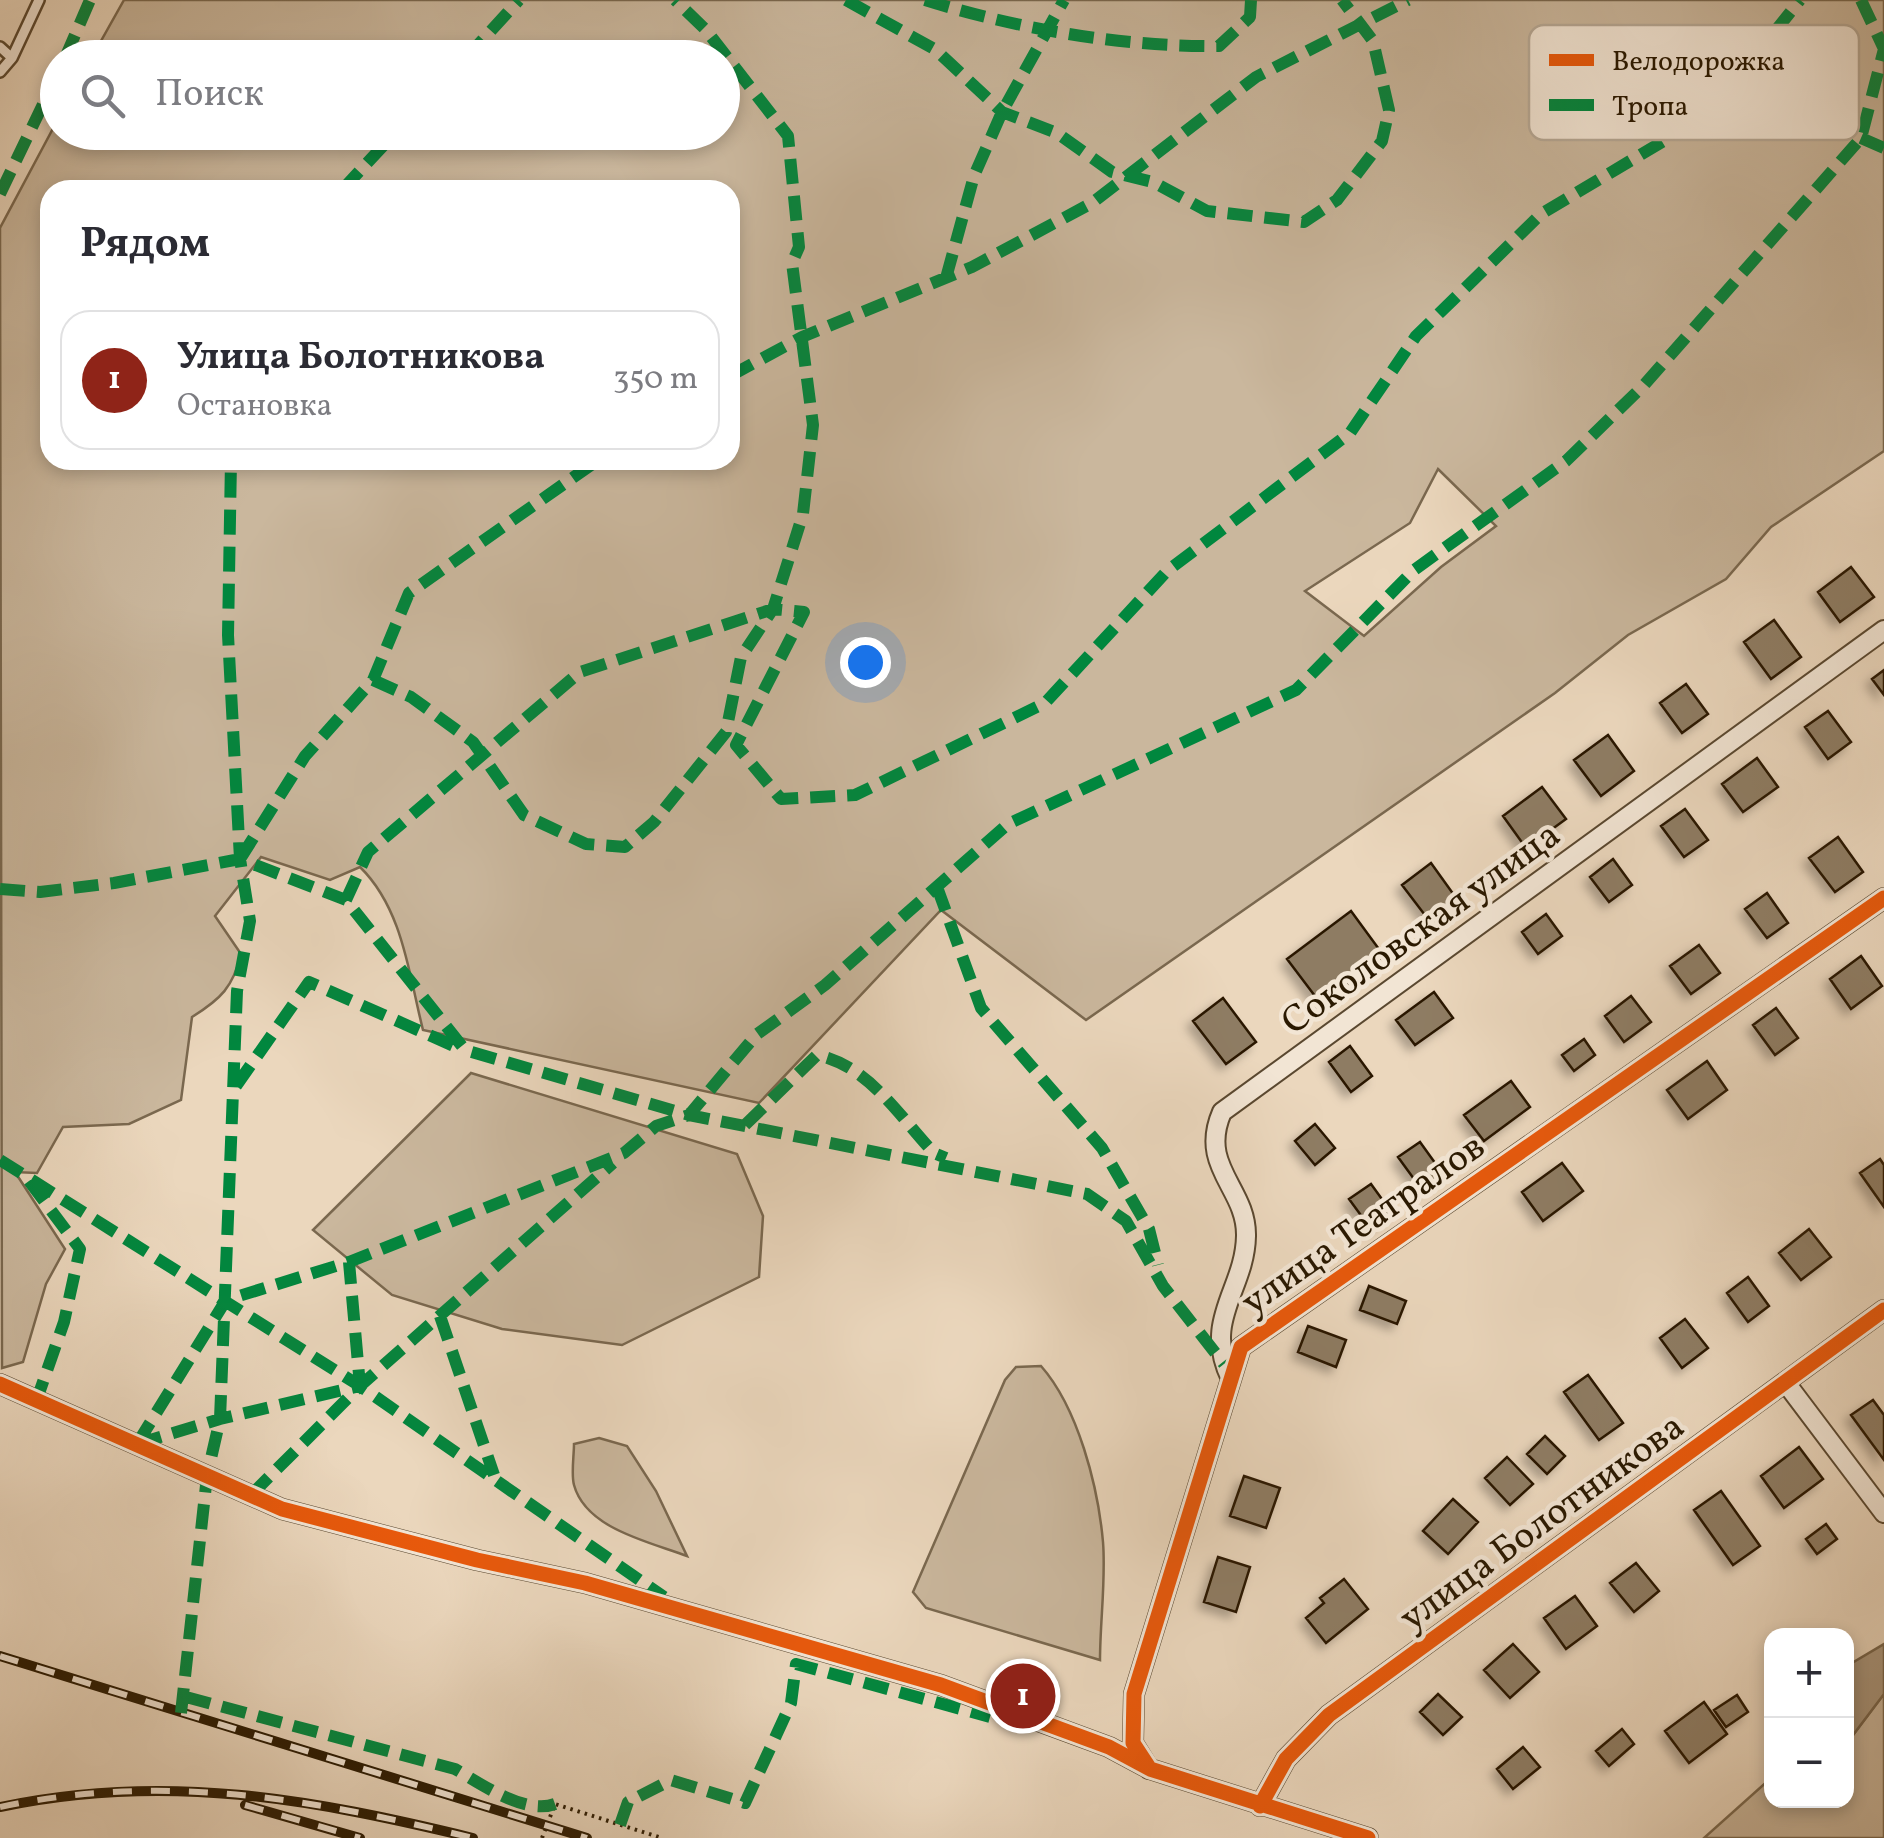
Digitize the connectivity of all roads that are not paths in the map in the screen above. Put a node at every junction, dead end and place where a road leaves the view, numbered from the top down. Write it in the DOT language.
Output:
graph roads {
  1 [pos="39,0"];
  2 [pos="0,47"];
  3 [pos="12,58"];
  4 [pos="0,72"];
  5 [pos="1884,630"];
  6 [pos="1884,898"];
  7 [pos="1884,1310"];
  8 [pos="1231,1379"];
  9 [pos="1786,1382"];
  10 [pos="0,1384"];
  11 [pos="1884,1512"];
  12 [pos="1150,1770"];
  13 [pos="1260,1806"];
  14 [pos="1368,1838"];
  1 -- 3 [label="lane"];
  2 -- 3 [label="lane"];
  3 -- 4 [label="lane"];
  5 -- 8 [label="street, Соколовская улица"];
  6 -- 8 [label="street, улица Театралов"];
  7 -- 9 [label="street, улица Болотникова"];
  8 -- 12 [label="street, улица Театралов"];
  9 -- 11 [label="street"];
  9 -- 13 [label="street, улица Болотникова"];
  10 -- 12 [label="street"];
  12 -- 13 [label="street"];
  13 -- 14 [label="street"];
}
